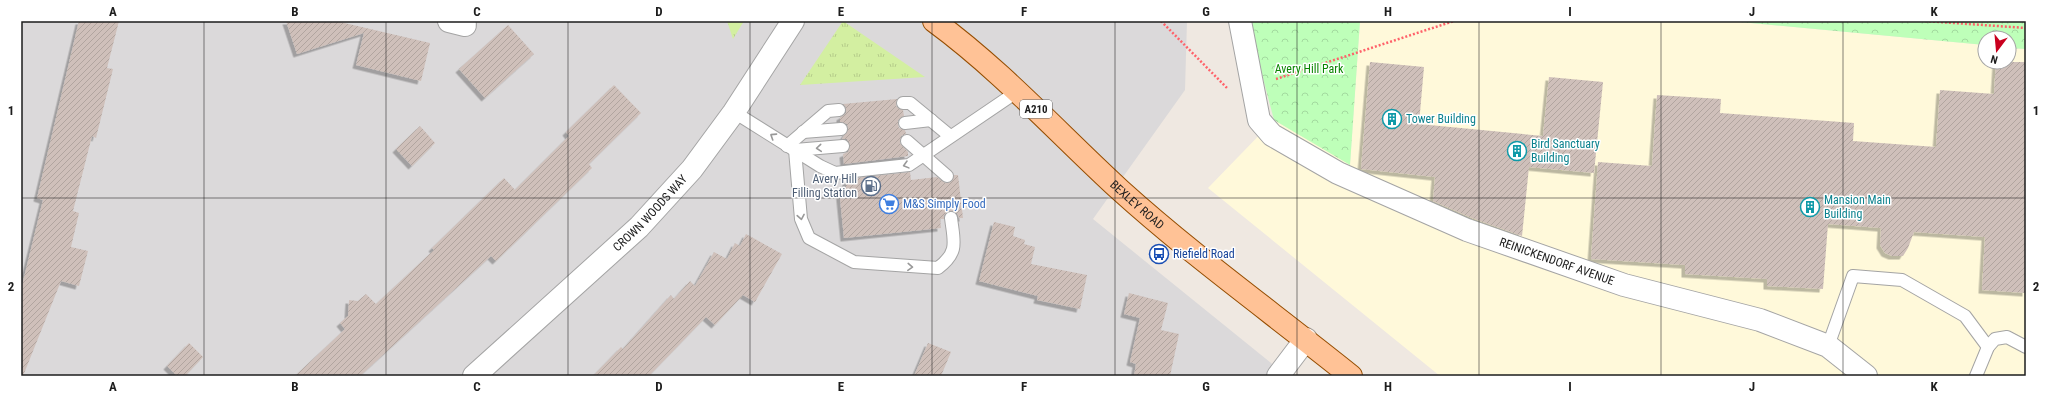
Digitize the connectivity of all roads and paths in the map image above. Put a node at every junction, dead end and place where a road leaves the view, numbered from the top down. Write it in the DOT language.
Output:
graph roads {
  1 [pos="794,21"];
  2 [pos="934,21"];
  3 [pos="1161,21"];
  4 [pos="1240,21"];
  5 [pos="1454,21"];
  6 [pos="1926,21"];
  7 [pos="2026,28"];
  8 [pos="1252,87"];
  9 [pos="1018,91"];
  10 [pos="1232,93"];
  11 [pos="903,103"];
  12 [pos="839,110"];
  13 [pos="734,112"];
  14 [pos="931,120"];
  15 [pos="905,123"];
  16 [pos="841,129"];
  17 [pos="802,132"];
  18 [pos="950,136"];
  19 [pos="906,140"];
  20 [pos="843,146"];
  21 [pos="791,148"];
  22 [pos="924,155"];
  23 [pos="947,176"];
  24 [pos="951,218"];
  25 [pos="1306,340"];
  26 [pos="1828,346"];
  27 [pos="1988,347"];
  28 [pos="2026,347"];
  29 [pos="474,376"];
  30 [pos="1278,376"];
  31 [pos="1351,376"];
  32 [pos="1866,376"];
  33 [pos="1976,376"];
  1 -- 13 [label="street, CROWN WOODS WAY"];
  2 -- 9 [label="main road, BEXLEY ROAD / A210"];
  3 -- 10 [label="path"];
  4 -- 8 [label="street, REINICKENDORF AVENUE"];
  5 -- 8 [label="path"];
  6 -- 7 [label="path"];
  8 -- 26 [label="street, REINICKENDORF AVENUE"];
  9 -- 18 [label="lane"];
  9 -- 25 [label="main road, BEXLEY ROAD / A210"];
  11 -- 14 [label="lane"];
  12 -- 17 [label="lane"];
  21 -- 13 [label="lane, one-way"];
  13 -- 29 [label="street, CROWN WOODS WAY"];
  14 -- 15 [label="lane"];
  14 -- 18 [label="lane"];
  16 -- 17 [label="lane"];
  17 -- 21 [label="lane"];
  18 -- 22 [label="lane"];
  19 -- 22 [label="lane"];
  20 -- 21 [label="lane, one-way"];
  22 -- 21 [label="lane, one-way"];
  21 -- 24 [label="lane, one-way"];
  22 -- 23 [label="lane"];
  25 -- 30 [label="street"];
  25 -- 31 [label="main road, BEXLEY ROAD / A210"];
  26 -- 27 [label="lane"];
  26 -- 32 [label="street, REINICKENDORF AVENUE"];
  27 -- 28 [label="lane"];
  27 -- 33 [label="lane"];
}
